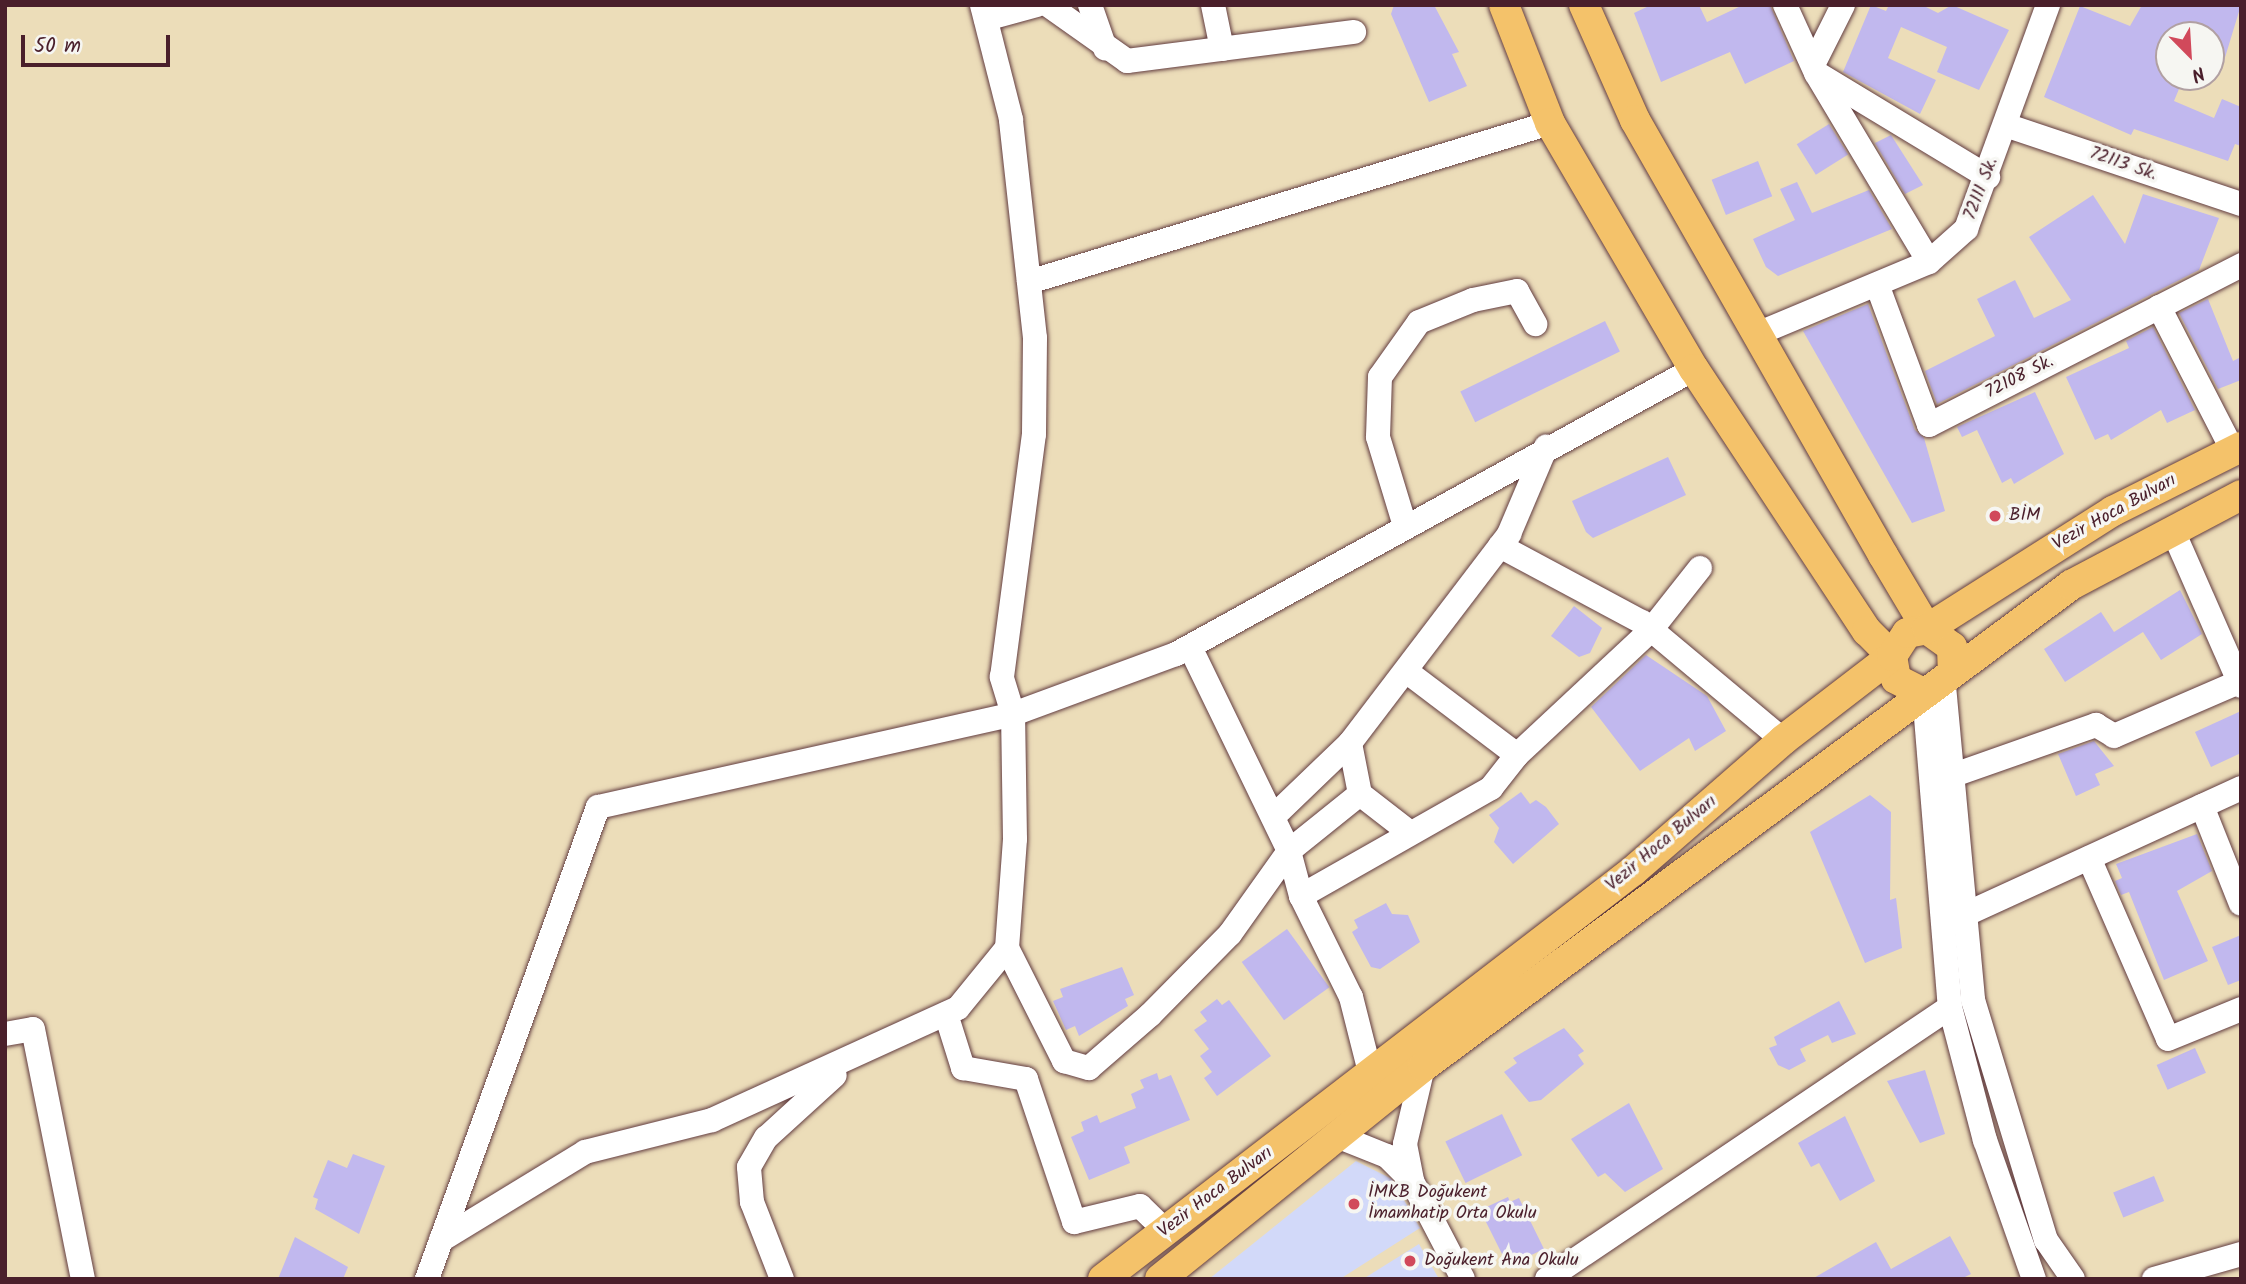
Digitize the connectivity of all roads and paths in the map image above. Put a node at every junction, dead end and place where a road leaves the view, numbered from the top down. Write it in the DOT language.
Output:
graph roads {
  1 [pos="1037,5"];
  2 [pos="1048,5"];
  3 [pos="1090,5"];
  4 [pos="1213,5"];
  5 [pos="1504,5"];
  6 [pos="1584,5"];
  7 [pos="1784,5"];
  8 [pos="1843,5"];
  9 [pos="2048,5"];
  10 [pos="984,12"];
  11 [pos="1354,32"];
  12 [pos="1106,48"];
  13 [pos="1222,48"];
  14 [pos="1815,69"];
  15 [pos="1550,123"];
  16 [pos="2004,125"];
  17 [pos="1989,177"];
  18 [pos="2241,204"];
  19 [pos="1928,262"];
  20 [pos="2241,265"];
  21 [pos="1028,282"];
  22 [pos="1878,287"];
  23 [pos="2159,307"];
  24 [pos="1535,324"];
  25 [pos="1757,334"];
  26 [pos="1694,369"];
  27 [pos="1546,447"];
  28 [pos="2237,449"];
  29 [pos="2241,495"];
  30 [pos="1405,526"];
  31 [pos="2173,531"];
  32 [pos="1500,547"];
  33 [pos="1700,568"];
  34 [pos="1927,629"];
  35 [pos="1651,631"];
  36 [pos="1190,647"];
  37 [pos="1892,656"];
  38 [pos="1406,671"];
  39 [pos="1940,683"];
  40 [pos="2240,684"];
  41 [pos="1013,714"];
  42 [pos="1783,740"];
  43 [pos="1350,743"];
  44 [pos="1517,755"];
  45 [pos="1951,776"];
  46 [pos="2241,788"];
  47 [pos="1360,794"];
  48 [pos="2202,806"];
  49 [pos="1273,817"];
  50 [pos="1409,832"];
  51 [pos="1289,851"];
  52 [pos="2089,858"];
  53 [pos="1301,896"];
  54 [pos="2241,904"];
  55 [pos="1964,915"];
  56 [pos="1007,948"];
  57 [pos="1950,1007"];
  58 [pos="2241,1009"];
  59 [pos="946,1014"];
  60 [pos="5,1034"];
  61 [pos="852,1060"];
  62 [pos="1423,1067"];
  63 [pos="1371,1076"];
  64 [pos="1337,1136"];
  65 [pos="1412,1181"];
  66 [pos="1167,1231"];
  67 [pos="441,1240"];
  68 [pos="2241,1254"];
  69 [pos="83,1279"];
  70 [pos="427,1279"];
  71 [pos="782,1279"];
  72 [pos="1102,1279"];
  73 [pos="1160,1279"];
  74 [pos="1463,1279"];
  75 [pos="1547,1279"];
  76 [pos="2034,1279"];
  77 [pos="2073,1279"];
  78 [pos="2154,1279"];
  1 -- 10 [label="street"];
  2 -- 12 [label="street"];
  3 -- 12 [label="street"];
  4 -- 13 [label="street"];
  5 -- 15 [label="main road"];
  6 -- 25 [label="main road"];
  7 -- 14 [label="street"];
  8 -- 14 [label="street"];
  9 -- 16 [label="street, 72111 Sk."];
  10 -- 21 [label="street"];
  11 -- 13 [label="street"];
  12 -- 13 [label="street"];
  14 -- 17 [label="street"];
  14 -- 19 [label="street"];
  15 -- 21 [label="street"];
  15 -- 26 [label="main road"];
  16 -- 17 [label="street, 72111 Sk."];
  16 -- 18 [label="street, 72113 Sk."];
  17 -- 19 [label="street, 72111 Sk."];
  19 -- 22 [label="street, 72111 Sk."];
  20 -- 23 [label="street, 72108 Sk."];
  21 -- 41 [label="street"];
  22 -- 23 [label="street, 72108 Sk."];
  22 -- 25 [label="street, 72111 Sk."];
  23 -- 28 [label="street"];
  24 -- 30 [label="street"];
  25 -- 34 [label="main road"];
  26 -- 27 [label="street"];
  26 -- 37 [label="main road"];
  27 -- 30 [label="street"];
  27 -- 32 [label="street"];
  28 -- 34 [label="main road, Vezir Hoca Bulvarı"];
  29 -- 31 [label="main road, Vezir Hoca Bulvarı"];
  30 -- 36 [label="street"];
  31 -- 39 [label="main road, Vezir Hoca Bulvarı"];
  31 -- 40 [label="street"];
  32 -- 35 [label="street"];
  32 -- 38 [label="street"];
  33 -- 35 [label="street"];
  34 -- 37 [label="main road, Vezir Hoca Bulvarı"];
  34 -- 39 [label="main road"];
  35 -- 42 [label="street"];
  35 -- 44 [label="street"];
  36 -- 41 [label="street"];
  36 -- 49 [label="street"];
  37 -- 39 [label="main road"];
  37 -- 42 [label="main road, Vezir Hoca Bulvarı"];
  38 -- 43 [label="street"];
  38 -- 44 [label="street"];
  39 -- 45 [label="street"];
  39 -- 57 [label="street"];
  39 -- 62 [label="main road, Vezir Hoca Bulvarı"];
  40 -- 45 [label="street"];
  41 -- 56 [label="street"];
  41 -- 67 [label="street"];
  42 -- 63 [label="main road, Vezir Hoca Bulvarı"];
  43 -- 47 [label="street"];
  43 -- 49 [label="street"];
  44 -- 50 [label="street"];
  45 -- 55 [label="street"];
  46 -- 48 [label="street"];
  47 -- 50 [label="street"];
  47 -- 51 [label="street"];
  48 -- 52 [label="street"];
  48 -- 54 [label="street"];
  49 -- 51 [label="street"];
  50 -- 53 [label="street"];
  51 -- 53 [label="street"];
  51 -- 56 [label="street"];
  52 -- 55 [label="street"];
  52 -- 58 [label="street"];
  53 -- 63 [label="street"];
  55 -- 77 [label="street"];
  56 -- 59 [label="street"];
  57 -- 75 [label="street"];
  57 -- 76 [label="street"];
  59 -- 61 [label="street"];
  59 -- 66 [label="street"];
  60 -- 69 [label="street"];
  61 -- 67 [label="street"];
  61 -- 71 [label="street"];
  62 -- 64 [label="main road, Vezir Hoca Bulvarı"];
  62 -- 65 [label="street"];
  63 -- 66 [label="main road, Vezir Hoca Bulvarı"];
  64 -- 65 [label="street"];
  64 -- 73 [label="main road, Vezir Hoca Bulvarı"];
  65 -- 74 [label="street"];
  66 -- 72 [label="main road, Vezir Hoca Bulvarı"];
  67 -- 70 [label="street"];
  68 -- 78 [label="street"];
}
